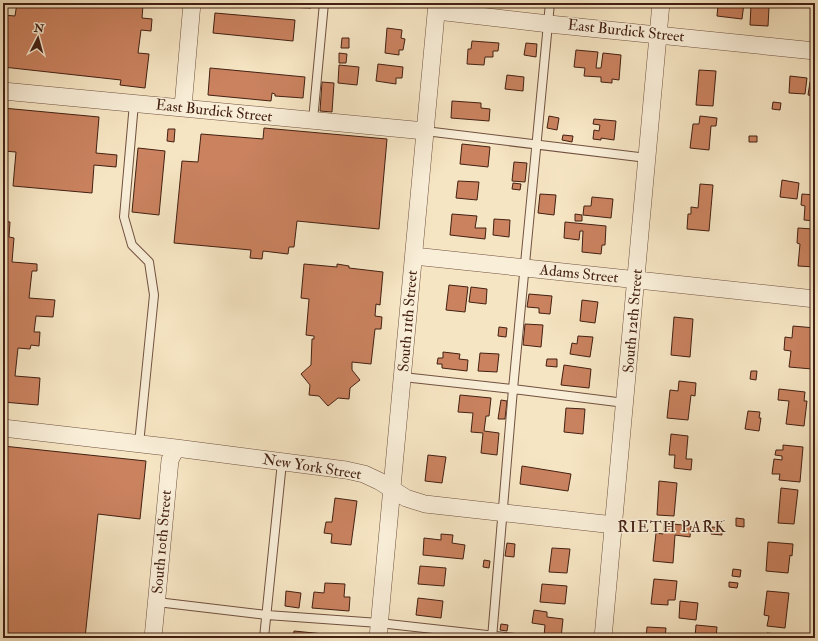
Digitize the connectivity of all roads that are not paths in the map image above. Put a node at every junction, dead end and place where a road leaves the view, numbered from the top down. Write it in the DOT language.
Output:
graph roads {
  1 [pos="192,3"];
  2 [pos="324,3"];
  3 [pos="550,3"];
  4 [pos="661,3"];
  5 [pos="437,7"];
  6 [pos="548,24"];
  7 [pos="658,35"];
  8 [pos="815,51"];
  9 [pos="3,91"];
  10 [pos="134,103"];
  11 [pos="183,107"];
  12 [pos="313,120"];
  13 [pos="425,131"];
  14 [pos="537,144"];
  15 [pos="647,158"];
  16 [pos="414,256"];
  17 [pos="525,269"];
  18 [pos="636,280"];
  19 [pos="815,299"];
  20 [pos="403,378"];
  21 [pos="513,389"];
  22 [pos="625,403"];
  23 [pos="3,428"];
  24 [pos="138,444"];
  25 [pos="176,448"];
  26 [pos="282,462"];
  27 [pos="391,489"];
  28 [pos="502,513"];
  29 [pos="614,525"];
  30 [pos="157,602"];
  31 [pos="267,615"];
  32 [pos="379,631"];
  33 [pos="492,637"];
  34 [pos="153,638"];
  35 [pos="264,638"];
  36 [pos="515,638"];
  37 [pos="603,638"];
  1 -- 11 [label="street"];
  2 -- 12 [label="lane"];
  3 -- 6 [label="lane"];
  4 -- 7 [label="street, South 12th Street"];
  5 -- 6 [label="street, East Burdick Street"];
  5 -- 13 [label="street, South 11th Street"];
  6 -- 7 [label="street, East Burdick Street"];
  6 -- 14 [label="lane"];
  7 -- 8 [label="street, East Burdick Street"];
  7 -- 15 [label="street, South 12th Street"];
  9 -- 10 [label="street, East Burdick Street"];
  10 -- 11 [label="street, East Burdick Street"];
  10 -- 24 [label="lane"];
  11 -- 12 [label="street, East Burdick Street"];
  12 -- 13 [label="street, East Burdick Street"];
  13 -- 14 [label="lane"];
  13 -- 16 [label="street, South 11th Street"];
  14 -- 15 [label="lane"];
  14 -- 17 [label="lane"];
  15 -- 18 [label="street, South 12th Street"];
  16 -- 17 [label="street, Adams Street"];
  16 -- 20 [label="street, South 11th Street"];
  17 -- 18 [label="street, Adams Street"];
  17 -- 21 [label="lane"];
  18 -- 19 [label="street, Adams Street"];
  18 -- 22 [label="street, South 12th Street"];
  20 -- 21 [label="lane"];
  20 -- 27 [label="street, South 11th Street"];
  21 -- 22 [label="lane"];
  21 -- 28 [label="lane"];
  22 -- 29 [label="street, South 12th Street"];
  23 -- 24 [label="street, New York Street"];
  24 -- 25 [label="street, New York Street"];
  25 -- 26 [label="street, New York Street"];
  25 -- 30 [label="street, South 10th Street"];
  26 -- 27 [label="street, New York Street"];
  26 -- 31 [label="lane"];
  27 -- 28 [label="street, New York Street"];
  27 -- 32 [label="street, South 11th Street"];
  28 -- 29 [label="street, New York Street"];
  28 -- 33 [label="lane"];
  29 -- 37 [label="street, South 12th Street"];
  30 -- 31 [label="lane"];
  30 -- 34 [label="street, South 10th Street"];
  31 -- 32 [label="lane"];
  31 -- 35 [label="lane"];
  32 -- 33 [label="lane"];
  33 -- 36 [label="lane"];
}
